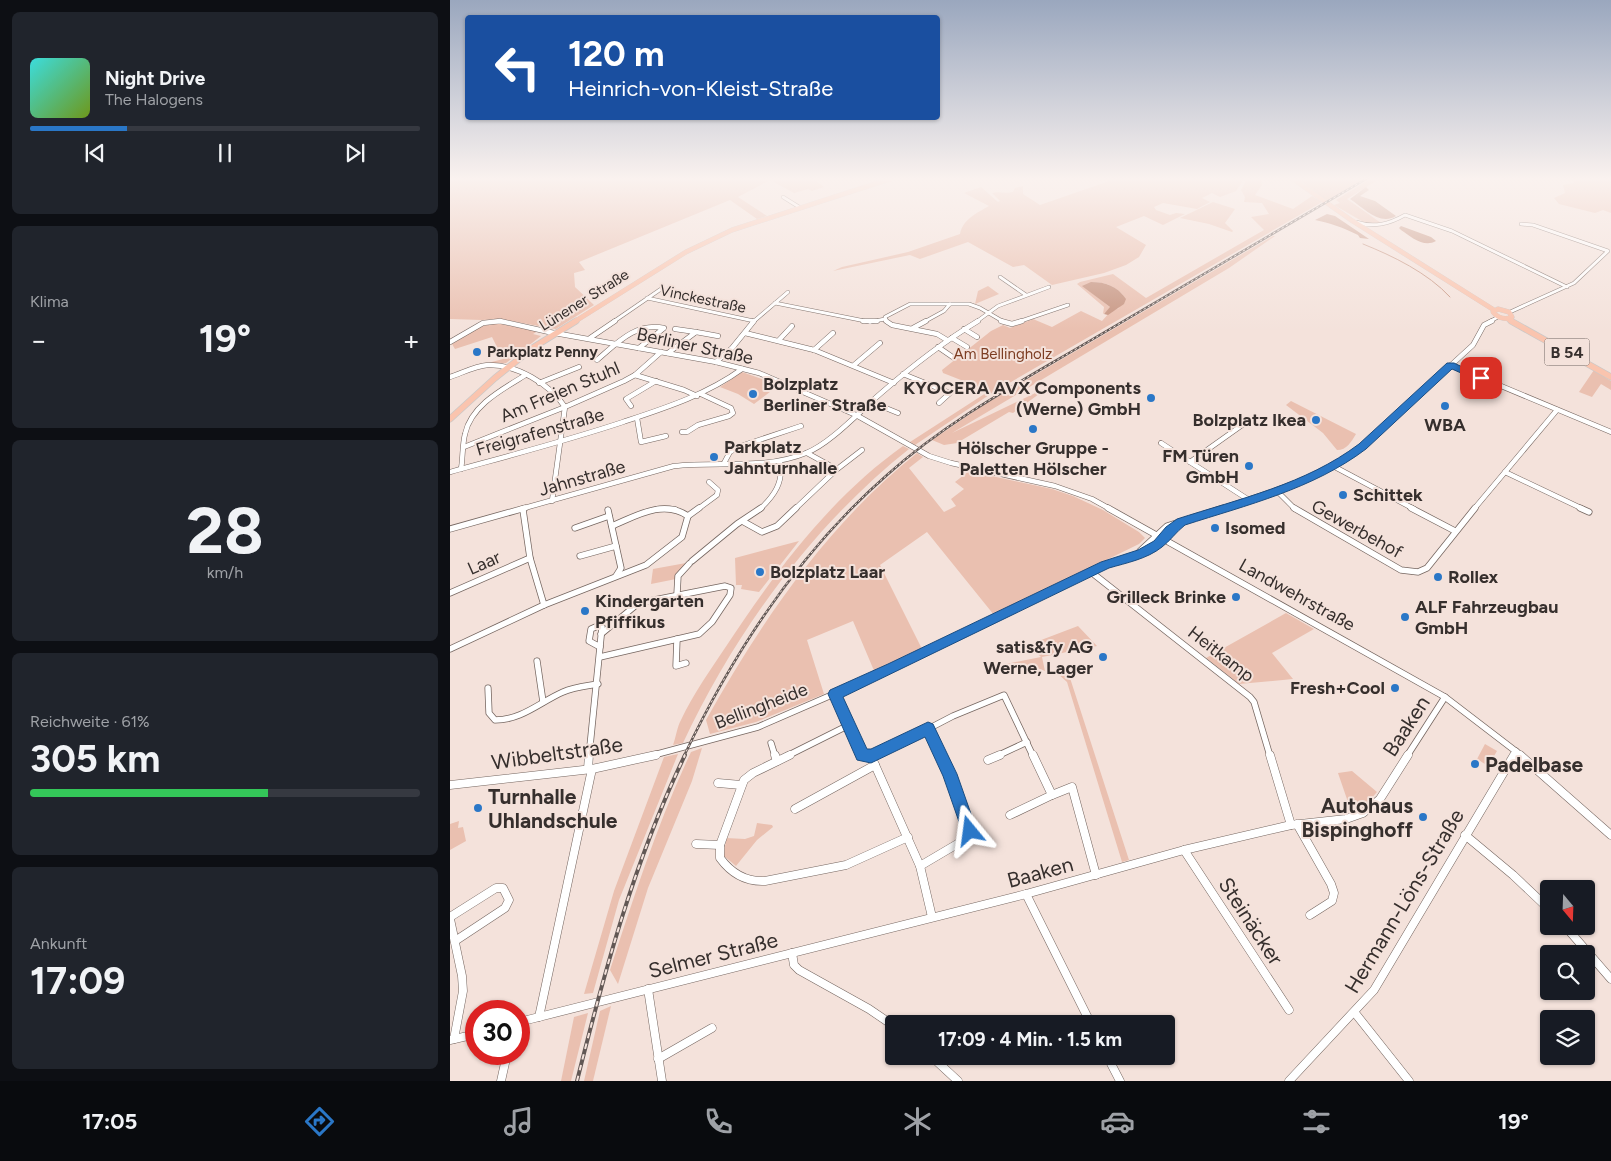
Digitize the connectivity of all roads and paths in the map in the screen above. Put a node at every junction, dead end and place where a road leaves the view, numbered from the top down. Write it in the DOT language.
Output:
graph roads {
  1 [pos="734,229"];
  2 [pos="1366,229"];
  3 [pos="1373,229"];
  4 [pos="1447,229"];
  5 [pos="1543,229"];
  6 [pos="1375,235"];
  7 [pos="1000,277"];
  8 [pos="1049,287"];
  9 [pos="1567,288"];
  10 [pos="661,289"];
  11 [pos="788,292"];
  12 [pos="1026,295"];
  13 [pos="647,298"];
  14 [pos="775,303"];
  15 [pos="950,304"];
  16 [pos="1068,305"];
  17 [pos="1496,310"];
  18 [pos="989,314"];
  19 [pos="1510,316"];
  20 [pos="1498,317"];
  21 [pos="885,319"];
  22 [pos="754,321"];
  23 [pos="792,326"];
  24 [pos="675,328"];
  25 [pos="913,328"];
  26 [pos="964,329"];
  27 [pos="557,332"];
  28 [pos="696,332"];
  29 [pos="745,333"];
  30 [pos="834,333"];
  31 [pos="718,336"];
  32 [pos="590,338"];
  33 [pos="952,338"];
  34 [pos="977,338"];
  35 [pos="778,340"];
  36 [pos="947,340"];
  37 [pos="450,342"];
  38 [pos="616,343"];
  39 [pos="880,343"];
  40 [pos="938,347"];
  41 [pos="967,347"];
  42 [pos="639,348"];
  43 [pos="814,350"];
  44 [pos="661,352"];
  45 [pos="668,353"];
  46 [pos="954,358"];
  47 [pos="597,360"];
  48 [pos="716,362"];
  49 [pos="854,365"];
  50 [pos="1451,365"];
  51 [pos="579,367"];
  52 [pos="506,368"];
  53 [pos="742,369"];
  54 [pos="903,374"];
  55 [pos="635,375"];
  56 [pos="524,376"];
  57 [pos="450,377"];
  58 [pos="1611,377"];
  59 [pos="656,381"];
  60 [pos="539,383"];
  61 [pos="894,383"];
  62 [pos="699,395"];
  63 [pos="871,402"];
  64 [pos="940,403"];
  65 [pos="630,406"];
  66 [pos="565,407"];
  67 [pos="1557,410"];
  68 [pos="898,413"];
  69 [pos="856,415"];
  70 [pos="637,418"];
  71 [pos="450,419"];
  72 [pos="1245,423"];
  73 [pos="801,426"];
  74 [pos="682,432"];
  75 [pos="1611,432"];
  76 [pos="666,436"];
  77 [pos="560,442"];
  78 [pos="1161,443"];
  79 [pos="464,447"];
  80 [pos="862,450"];
  81 [pos="807,453"];
  82 [pos="929,456"];
  83 [pos="780,462"];
  84 [pos="1190,462"];
  85 [pos="724,463"];
  86 [pos="1333,466"];
  87 [pos="461,469"];
  88 [pos="834,471"];
  89 [pos="450,472"];
  90 [pos="1505,472"];
  91 [pos="709,482"];
  92 [pos="1277,491"];
  93 [pos="1249,500"];
  94 [pos="552,501"];
  95 [pos="523,510"];
  96 [pos="608,510"];
  97 [pos="1589,512"];
  98 [pos="609,516"];
  99 [pos="688,516"];
  100 [pos="744,522"];
  101 [pos="1181,522"];
  102 [pos="612,526"];
  103 [pos="575,528"];
  104 [pos="450,529"];
  105 [pos="1455,531"];
  106 [pos="1157,534"];
  107 [pos="1165,538"];
  108 [pos="616,546"];
  109 [pos="580,556"];
  110 [pos="1134,556"];
  111 [pos="530,558"];
  112 [pos="1091,572"];
  113 [pos="616,576"];
  114 [pos="450,593"];
  115 [pos="677,594"];
  116 [pos="544,605"];
  117 [pos="601,634"];
  118 [pos="677,639"];
  119 [pos="600,647"];
  120 [pos="450,648"];
  121 [pos="600,657"];
  122 [pos="537,661"];
  123 [pos="686,664"];
  124 [pos="598,684"];
  125 [pos="488,688"];
  126 [pos="835,694"];
  127 [pos="1445,697"];
  128 [pos="543,702"];
  129 [pos="848,725"];
  130 [pos="928,729"];
  131 [pos="771,742"];
  132 [pos="1027,742"];
  133 [pos="1516,751"];
  134 [pos="668,752"];
  135 [pos="871,756"];
  136 [pos="988,760"];
  137 [pos="777,761"];
  138 [pos="875,765"];
  139 [pos="590,769"];
  140 [pos="718,783"];
  141 [pos="450,785"];
  142 [pos="741,785"];
  143 [pos="1052,795"];
  144 [pos="794,809"];
  145 [pos="1010,815"];
  146 [pos="1294,824"];
  147 [pos="1611,834"];
  148 [pos="1465,835"];
  149 [pos="908,836"];
  150 [pos="696,844"];
  151 [pos="720,845"];
  152 [pos="1184,850"];
  153 [pos="920,866"];
  154 [pos="1096,875"];
  155 [pos="1026,894"];
  156 [pos="1540,900"];
  157 [pos="1310,914"];
  158 [pos="932,917"];
  159 [pos="450,918"];
  160 [pos="1572,935"];
  161 [pos="455,941"];
  162 [pos="792,953"];
  163 [pos="1611,979"];
  164 [pos="648,989"];
  165 [pos="1289,1010"];
  166 [pos="1355,1013"];
  167 [pos="1086,1015"];
  168 [pos="539,1017"];
  169 [pos="530,1019"];
  170 [pos="885,1020"];
  171 [pos="712,1028"];
  172 [pos="465,1037"];
  173 [pos="452,1040"];
  174 [pos="658,1059"];
  175 [pos="505,1065"];
  176 [pos="941,1065"];
  177 [pos="1112,1065"];
  178 [pos="501,1081"];
  179 [pos="662,1081"];
  180 [pos="958,1081"];
  181 [pos="1120,1081"];
  182 [pos="1289,1081"];
  183 [pos="1409,1081"];
  1 -- 27 [label="main road, Lünener Straße"];
  2 -- 6 [label="main road"];
  3 -- 6 [label="street"];
  4 -- 9 [label="street"];
  5 -- 9 [label="street"];
  6 -- 17 [label="main road"];
  7 -- 12 [label="street"];
  8 -- 12 [label="street"];
  9 -- 19 [label="street"];
  10 -- 13 [label="street"];
  11 -- 14 [label="street"];
  12 -- 18 [label="street"];
  13 -- 22 [label="street, Vinckestraße"];
  13 -- 32 [label="street"];
  14 -- 21 [label="street"];
  14 -- 22 [label="street"];
  15 -- 18 [label="street"];
  15 -- 21 [label="street"];
  15 -- 25 [label="street"];
  16 -- 18 [label="street"];
  17 -- 19 [label="main road"];
  17 -- 20 [label="main road"];
  18 -- 26 [label="street"];
  19 -- 20 [label="main road"];
  19 -- 58 [label="main road, B 54"];
  20 -- 50 [label="street, Bellingheide"];
  21 -- 25 [label="street"];
  22 -- 29 [label="street"];
  23 -- 35 [label="street"];
  24 -- 28 [label="street"];
  25 -- 36 [label="street"];
  26 -- 33 [label="street"];
  26 -- 34 [label="street"];
  27 -- 32 [label="street, Berliner Straße"];
  27 -- 37 [label="street, Berliner Straße"];
  27 -- 52 [label="main road, Lünener Straße"];
  28 -- 31 [label="street"];
  28 -- 45 [label="street"];
  29 -- 35 [label="street"];
  29 -- 48 [label="street"];
  30 -- 43 [label="street"];
  32 -- 38 [label="street, Berliner Straße"];
  33 -- 36 [label="street"];
  33 -- 41 [label="street"];
  35 -- 43 [label="street"];
  36 -- 40 [label="street"];
  38 -- 42 [label="street, Berliner Straße"];
  38 -- 42 [label="street"];
  38 -- 47 [label="street"];
  39 -- 49 [label="street"];
  40 -- 46 [label="street"];
  40 -- 54 [label="street"];
  42 -- 44 [label="street, Berliner Straße"];
  43 -- 49 [label="street"];
  44 -- 45 [label="street, Berliner Straße"];
  44 -- 55 [label="street, Am Freien Stuhl"];
  45 -- 48 [label="street, Berliner Straße"];
  48 -- 53 [label="street, Berliner Straße"];
  49 -- 61 [label="street"];
  50 -- 67 [label="street"];
  50 -- 86 [label="street, Bellingheide"];
  51 -- 60 [label="street"];
  52 -- 56 [label="street"];
  52 -- 57 [label="street"];
  52 -- 71 [label="main road, Lünener Straße"];
  53 -- 62 [label="street, Freigrafenstraße"];
  53 -- 69 [label="street, Berliner Straße"];
  54 -- 61 [label="street"];
  54 -- 64 [label="street"];
  55 -- 59 [label="street"];
  55 -- 66 [label="street, Am Freien Stuhl"];
  56 -- 60 [label="street"];
  56 -- 79 [label="street"];
  59 -- 62 [label="street"];
  59 -- 65 [label="street"];
  60 -- 66 [label="street"];
  61 -- 63 [label="street"];
  62 -- 70 [label="street, Freigrafenstraße"];
  62 -- 74 [label="street"];
  63 -- 68 [label="street"];
  63 -- 69 [label="street"];
  66 -- 77 [label="street"];
  66 -- 79 [label="street, Am Freien Stuhl"];
  67 -- 75 [label="street"];
  67 -- 90 [label="street, Gewerbehof"];
  69 -- 81 [label="street, Jahnstraße"];
  69 -- 82 [label="street, Berliner Straße"];
  70 -- 76 [label="street"];
  70 -- 77 [label="street, Freigrafenstraße"];
  72 -- 84 [label="street"];
  73 -- 85 [label="street"];
  77 -- 87 [label="street, Freigrafenstraße"];
  77 -- 94 [label="street"];
  78 -- 84 [label="street"];
  79 -- 87 [label="street"];
  80 -- 88 [label="street"];
  81 -- 83 [label="street, Jahnstraße"];
  81 -- 88 [label="street"];
  82 -- 106 [label="street, Landwehrstraße"];
  83 -- 85 [label="street, Jahnstraße"];
  83 -- 100 [label="street"];
  84 -- 93 [label="street"];
  85 -- 94 [label="street, Jahnstraße"];
  86 -- 92 [label="street, Bellingheide"];
  86 -- 105 [label="street"];
  87 -- 89 [label="street, Freigrafenstraße"];
  88 -- 100 [label="street"];
  90 -- 97 [label="street"];
  90 -- 105 [label="street, Gewerbehof"];
  91 -- 99 [label="street"];
  92 -- 93 [label="street, Bellingheide"];
  92 -- 105 [label="street, Gewerbehof"];
  93 -- 101 [label="street, Bellingheide"];
  94 -- 95 [label="street, Jahnstraße"];
  95 -- 104 [label="street, Jahnstraße"];
  95 -- 111 [label="street"];
  96 -- 98 [label="street"];
  98 -- 102 [label="street"];
  98 -- 103 [label="street"];
  99 -- 102 [label="street"];
  99 -- 113 [label="street"];
  100 -- 115 [label="street"];
  101 -- 106 [label="street, Bellingheide"];
  101 -- 107 [label="street, Bellingheide"];
  102 -- 108 [label="street"];
  106 -- 107 [label="street, Landwehrstraße"];
  106 -- 110 [label="street, Bellingheide"];
  107 -- 110 [label="street, Bellingheide"];
  107 -- 127 [label="street, Landwehrstraße"];
  108 -- 109 [label="street"];
  108 -- 113 [label="street"];
  110 -- 112 [label="street, Bellingheide"];
  111 -- 114 [label="street, Laar"];
  111 -- 116 [label="street"];
  112 -- 126 [label="street, Bellingheide"];
  112 -- 146 [label="street, Heitkamp"];
  113 -- 116 [label="street"];
  115 -- 117 [label="street"];
  115 -- 118 [label="street"];
  116 -- 120 [label="street"];
  117 -- 119 [label="street"];
  117 -- 119 [label="street"];
  118 -- 121 [label="street"];
  118 -- 123 [label="street"];
  119 -- 121 [label="street"];
  121 -- 124 [label="street"];
  122 -- 128 [label="street"];
  124 -- 128 [label="street"];
  124 -- 139 [label="street"];
  125 -- 128 [label="street"];
  126 -- 129 [label="street"];
  126 -- 134 [label="street, Bellingheide"];
  127 -- 133 [label="street, Landwehrstraße"];
  127 -- 146 [label="street, Baaken"];
  129 -- 135 [label="street"];
  129 -- 137 [label="street"];
  130 -- 132 [label="street"];
  130 -- 135 [label="street"];
  130 -- 153 [label="street"];
  131 -- 137 [label="street"];
  132 -- 136 [label="street"];
  132 -- 143 [label="street"];
  133 -- 147 [label="street, Landwehrstraße"];
  133 -- 148 [label="street, Hermann-Löns-Straße"];
  134 -- 139 [label="street, Wibbeltstraße"];
  135 -- 138 [label="street"];
  137 -- 142 [label="street"];
  138 -- 144 [label="street"];
  138 -- 149 [label="street"];
  139 -- 141 [label="street, Wibbeltstraße"];
  139 -- 168 [label="street"];
  140 -- 142 [label="street"];
  142 -- 151 [label="street"];
  143 -- 145 [label="street"];
  143 -- 154 [label="street"];
  146 -- 152 [label="street, Baaken"];
  146 -- 157 [label="street"];
  148 -- 156 [label="street"];
  148 -- 166 [label="street, Hermann-Löns-Straße"];
  149 -- 151 [label="street"];
  149 -- 153 [label="street"];
  150 -- 151 [label="street"];
  152 -- 154 [label="street, Baaken"];
  152 -- 165 [label="street, Steinäcker"];
  153 -- 158 [label="street"];
  154 -- 155 [label="street, Baaken"];
  155 -- 158 [label="street, Baaken"];
  155 -- 167 [label="street"];
  158 -- 162 [label="street, Baaken"];
  159 -- 161 [label="street"];
  159 -- 161 [label="street"];
  160 -- 163 [label="street"];
  161 -- 173 [label="street"];
  162 -- 164 [label="street, Selmer Straße"];
  162 -- 170 [label="street, Selmer Straße"];
  164 -- 168 [label="street, Selmer Straße"];
  164 -- 174 [label="street"];
  166 -- 182 [label="street, Hermann-Löns-Straße"];
  166 -- 183 [label="street"];
  168 -- 169 [label="street, Selmer Straße"];
  171 -- 174 [label="street"];
  172 -- 173 [label="street"];
  174 -- 179 [label="street"];
  175 -- 178 [label="street"];
  176 -- 180 [label="street"];
  177 -- 181 [label="street"];
}
